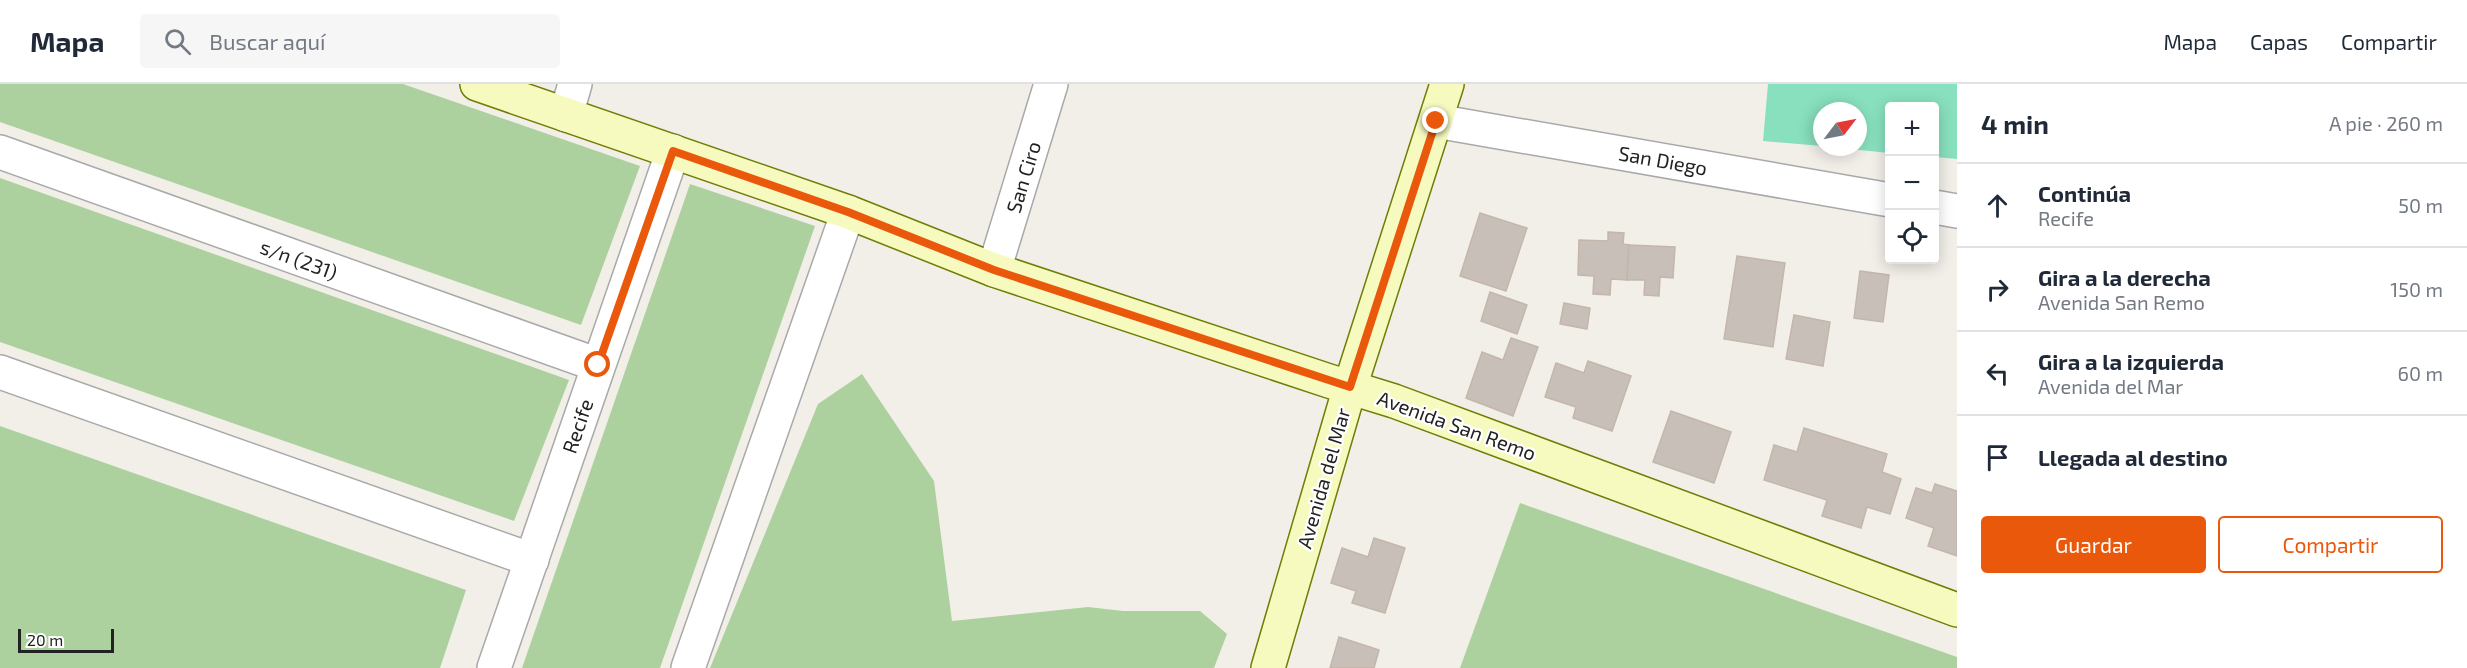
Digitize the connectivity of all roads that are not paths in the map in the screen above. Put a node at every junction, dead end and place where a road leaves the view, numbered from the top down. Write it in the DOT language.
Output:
graph roads {
  1 [pos="477,84"];
  2 [pos="575,84"];
  3 [pos="1051,84"];
  4 [pos="1447,84"];
  5 [pos="567,115"];
  6 [pos="1436,121"];
  7 [pos="673,151"];
  8 [pos="0,152"];
  9 [pos="1885,199"];
  10 [pos="1939,208"];
  11 [pos="1957,211"];
  12 [pos="848,212"];
  13 [pos="994,270"];
  14 [pos="598,365"];
  15 [pos="0,372"];
  16 [pos="1350,387"];
  17 [pos="532,561"];
  18 [pos="1957,610"];
  19 [pos="494,668"];
  20 [pos="688,668"];
  21 [pos="1268,668"];
  1 -- 5 [label="street, Avenida San Remo"];
  2 -- 5 [label="street"];
  3 -- 13 [label="street, San Ciro"];
  4 -- 6 [label="street, Avenida del Mar"];
  5 -- 7 [label="street, Avenida San Remo"];
  6 -- 9 [label="street, San Diego"];
  6 -- 16 [label="street, Avenida del Mar"];
  7 -- 12 [label="street, Avenida San Remo"];
  7 -- 14 [label="street, Recife"];
  8 -- 14 [label="street, s/n (231)"];
  10 -- 11 [label="street"];
  12 -- 13 [label="street, Avenida San Remo"];
  12 -- 20 [label="street"];
  13 -- 16 [label="street, Avenida San Remo"];
  14 -- 17 [label="street, Recife"];
  15 -- 17 [label="street"];
  16 -- 18 [label="street, Avenida San Remo"];
  16 -- 21 [label="street, Avenida del Mar"];
  17 -- 19 [label="street, Recife"];
}
